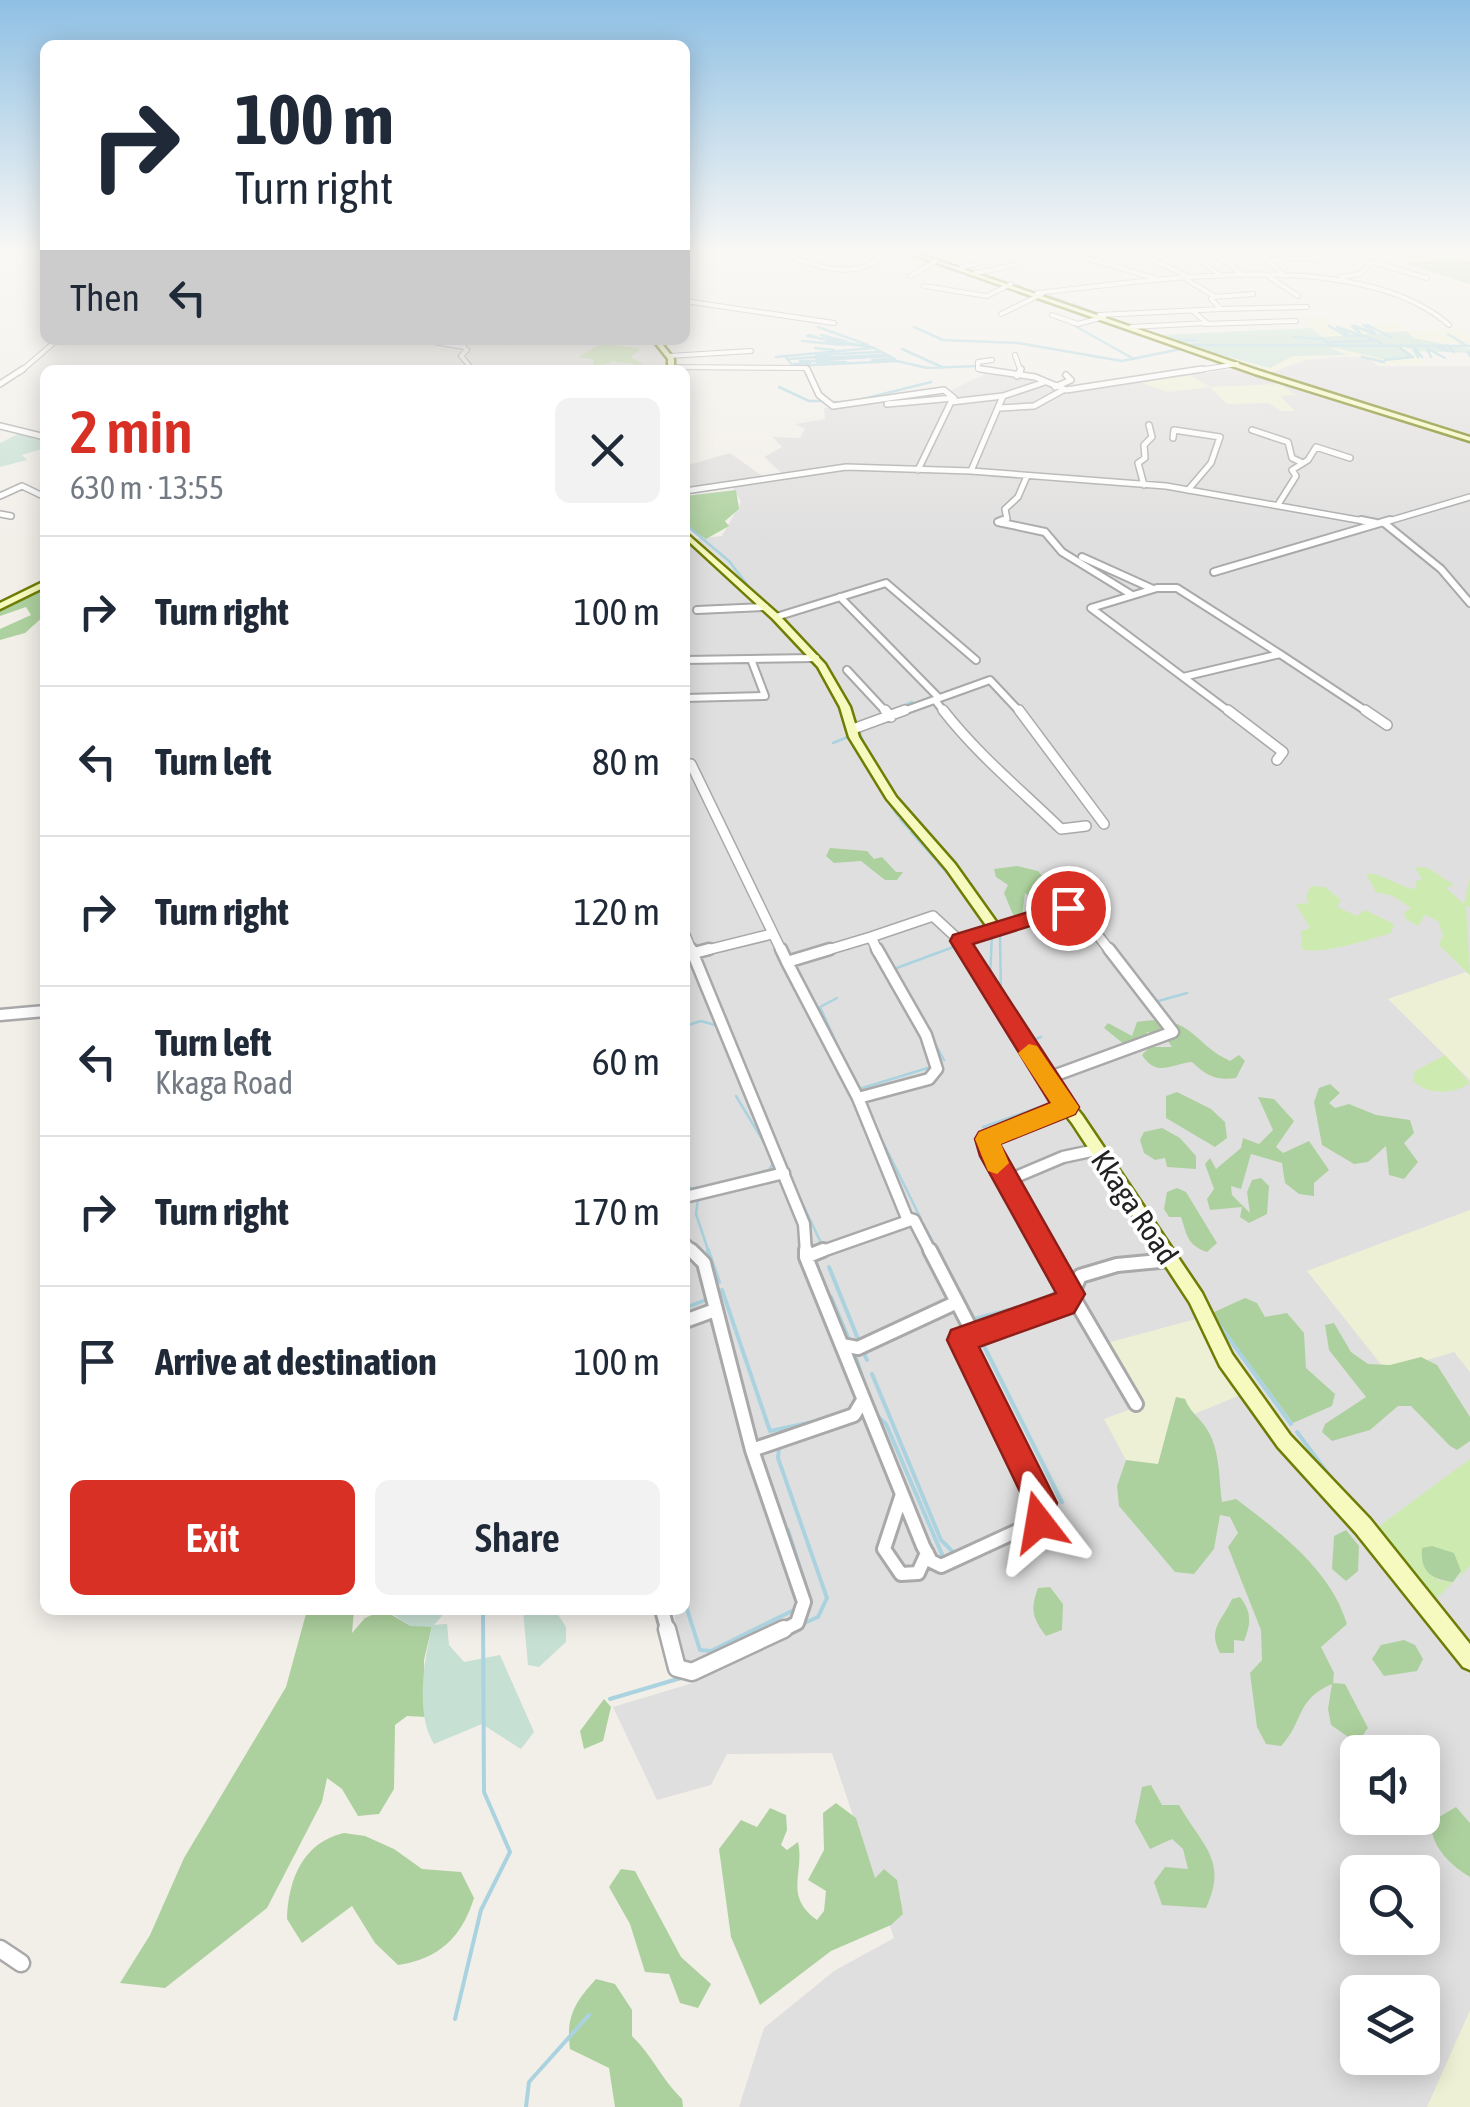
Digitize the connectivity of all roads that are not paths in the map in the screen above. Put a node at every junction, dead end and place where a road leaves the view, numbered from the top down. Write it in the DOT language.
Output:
graph roads {
  1 [pos="40,349"];
  2 [pos="664,349"];
  3 [pos="1195,349"];
  4 [pos="751,351"];
  5 [pos="1015,355"];
  6 [pos="669,356"];
  7 [pos="992,360"];
  8 [pos="1237,364"];
  9 [pos="670,365"];
  10 [pos="690,369"];
  11 [pos="1066,375"];
  12 [pos="1017,376"];
  13 [pos="1045,382"];
  14 [pos="0,384"];
  15 [pos="1032,387"];
  16 [pos="1056,389"];
  17 [pos="1004,396"];
  18 [pos="954,401"];
  19 [pos="858,403"];
  20 [pos="999,408"];
  21 [pos="1149,425"];
  22 [pos="0,426"];
  23 [pos="1252,430"];
  24 [pos="40,436"];
  25 [pos="1173,438"];
  26 [pos="1470,440"];
  27 [pos="1350,458"];
  28 [pos="1303,463"];
  29 [pos="918,470"];
  30 [pos="971,471"];
  31 [pos="1026,476"];
  32 [pos="1144,485"];
  33 [pos="1188,490"];
  34 [pos="690,491"];
  35 [pos="40,495"];
  36 [pos="0,496"];
  37 [pos="1470,497"];
  38 [pos="1279,503"];
  39 [pos="0,514"];
  40 [pos="11,516"];
  41 [pos="1380,522"];
  42 [pos="690,539"];
  43 [pos="1062,552"];
  44 [pos="1214,572"];
  45 [pos="40,586"];
  46 [pos="1153,590"];
  47 [pos="1132,596"];
  48 [pos="840,597"];
  49 [pos="1470,603"];
  50 [pos="0,606"];
  51 [pos="697,610"];
  52 [pos="771,612"];
  53 [pos="1280,654"];
  54 [pos="816,658"];
  55 [pos="751,659"];
  56 [pos="690,660"];
  57 [pos="976,660"];
  58 [pos="847,670"];
  59 [pos="1183,677"];
  60 [pos="690,698"];
  61 [pos="937,699"];
  62 [pos="890,717"];
  63 [pos="1387,724"];
  64 [pos="853,729"];
  65 [pos="1277,760"];
  66 [pos="691,764"];
  67 [pos="1104,824"];
  68 [pos="1086,826"];
  69 [pos="996,930"];
  70 [pos="772,934"];
  71 [pos="871,937"];
  72 [pos="960,941"];
  73 [pos="690,945"];
  74 [pos="694,953"];
  75 [pos="788,962"];
  76 [pos="40,1011"];
  77 [pos="0,1015"];
  78 [pos="1045,1080"];
  79 [pos="858,1098"];
  80 [pos="1067,1107"];
  81 [pos="1096,1150"];
  82 [pos="784,1173"];
  83 [pos="1008,1184"];
  84 [pos="690,1196"];
  85 [pos="914,1220"];
  86 [pos="690,1249"];
  87 [pos="806,1257"];
  88 [pos="1170,1260"];
  89 [pos="1072,1294"];
  90 [pos="955,1303"];
  91 [pos="715,1310"];
  92 [pos="690,1319"];
  93 [pos="974,1335"];
  94 [pos="842,1346"];
  95 [pos="863,1400"];
  96 [pos="1136,1404"];
  97 [pos="854,1414"];
  98 [pos="872,1420"];
  99 [pos="752,1450"];
  100 [pos="902,1494"];
  101 [pos="927,1553"];
  102 [pos="663,1615"];
  103 [pos="1470,1660"];
  104 [pos="0,1949"];
  105 [pos="21,1963"];
  1 -- 14 [label="street"];
  2 -- 6 [label="street"];
  3 -- 8 [label="street"];
  4 -- 6 [label="street"];
  5 -- 12 [label="street"];
  6 -- 9 [label="street"];
  7 -- 12 [label="street"];
  8 -- 16 [label="street"];
  8 -- 26 [label="street"];
  10 -- 19 [label="street"];
  11 -- 16 [label="street"];
  12 -- 13 [label="street"];
  13 -- 15 [label="street"];
  13 -- 16 [label="street"];
  15 -- 16 [label="street"];
  15 -- 17 [label="street"];
  16 -- 20 [label="street"];
  17 -- 18 [label="street"];
  17 -- 20 [label="street"];
  18 -- 19 [label="street"];
  18 -- 19 [label="street"];
  18 -- 29 [label="street"];
  20 -- 30 [label="street"];
  21 -- 32 [label="street"];
  22 -- 24 [label="street"];
  23 -- 28 [label="street"];
  25 -- 33 [label="street"];
  27 -- 28 [label="street"];
  28 -- 38 [label="street"];
  29 -- 30 [label="street"];
  29 -- 34 [label="street"];
  30 -- 31 [label="street"];
  31 -- 32 [label="street"];
  31 -- 43 [label="street"];
  32 -- 33 [label="street"];
  33 -- 38 [label="street"];
  35 -- 36 [label="street"];
  37 -- 41 [label="street"];
  38 -- 41 [label="street"];
  39 -- 40 [label="street"];
  41 -- 44 [label="street"];
  41 -- 49 [label="street"];
  42 -- 52 [label="street"];
  43 -- 46 [label="street"];
  43 -- 47 [label="street"];
  45 -- 50 [label="street"];
  46 -- 47 [label="street"];
  46 -- 53 [label="street"];
  47 -- 59 [label="street"];
  48 -- 52 [label="street"];
  48 -- 57 [label="street"];
  48 -- 61 [label="street"];
  51 -- 52 [label="street"];
  52 -- 54 [label="street"];
  53 -- 59 [label="street"];
  53 -- 63 [label="street"];
  54 -- 55 [label="street"];
  54 -- 64 [label="street"];
  55 -- 56 [label="street"];
  55 -- 60 [label="street"];
  58 -- 62 [label="street"];
  59 -- 65 [label="street"];
  61 -- 62 [label="street"];
  61 -- 67 [label="street"];
  61 -- 68 [label="street"];
  62 -- 64 [label="street"];
  64 -- 69 [label="street"];
  66 -- 70 [label="street"];
  69 -- 72 [label="street"];
  69 -- 78 [label="street"];
  70 -- 74 [label="street"];
  70 -- 75 [label="street"];
  71 -- 72 [label="street"];
  71 -- 75 [label="street"];
  71 -- 79 [label="street"];
  72 -- 78 [label="street, Kkaga Road"];
  73 -- 74 [label="street"];
  74 -- 82 [label="street"];
  75 -- 79 [label="street"];
  76 -- 77 [label="street"];
  78 -- 80 [label="street, Kkaga Road"];
  79 -- 85 [label="street"];
  80 -- 81 [label="street, Kkaga Road"];
  80 -- 83 [label="street"];
  81 -- 83 [label="street"];
  81 -- 88 [label="street, Kkaga Road"];
  82 -- 84 [label="street"];
  82 -- 87 [label="street"];
  83 -- 89 [label="street"];
  85 -- 87 [label="street"];
  85 -- 90 [label="street"];
  86 -- 91 [label="street"];
  87 -- 94 [label="street"];
  88 -- 89 [label="street"];
  88 -- 103 [label="street, Kkaga Road"];
  89 -- 93 [label="street"];
  89 -- 96 [label="street"];
  90 -- 93 [label="street"];
  90 -- 94 [label="street"];
  91 -- 92 [label="street"];
  91 -- 99 [label="street"];
  93 -- 101 [label="street"];
  94 -- 95 [label="street"];
  95 -- 97 [label="street"];
  95 -- 98 [label="street"];
  97 -- 98 [label="street"];
  97 -- 99 [label="street"];
  98 -- 100 [label="street"];
  99 -- 102 [label="street"];
  100 -- 101 [label="street"];
  100 -- 101 [label="street"];
  104 -- 105 [label="street"];
}
